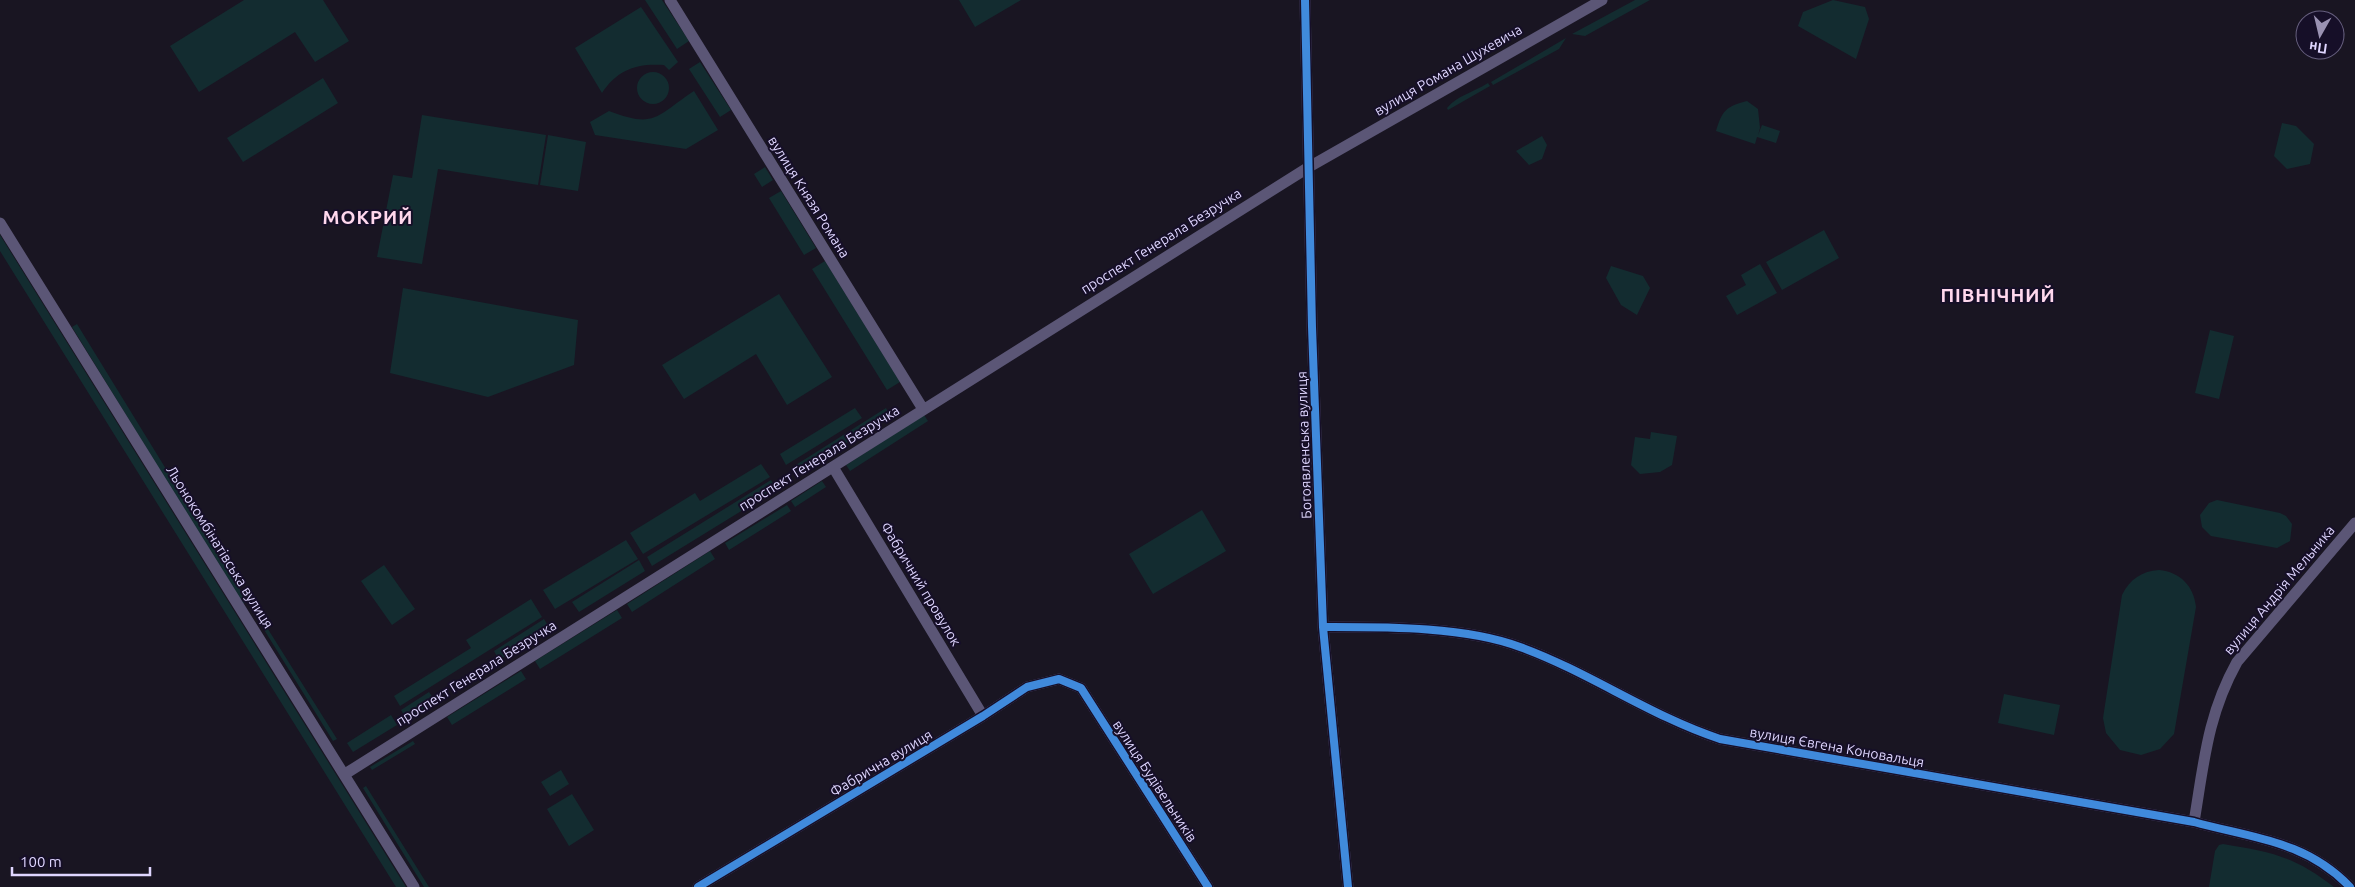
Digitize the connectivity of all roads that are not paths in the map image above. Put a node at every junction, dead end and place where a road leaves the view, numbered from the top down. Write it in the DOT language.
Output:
graph roads {
  1 [pos="670,0"];
  2 [pos="1305,0"];
  3 [pos="1602,0"];
  4 [pos="1309,167"];
  5 [pos="0,223"];
  6 [pos="922,409"];
  7 [pos="833,467"];
  8 [pos="2355,523"];
  9 [pos="1323,627"];
  10 [pos="1080,688"];
  11 [pos="983,716"];
  12 [pos="345,774"];
  13 [pos="2194,822"];
  14 [pos="414,887"];
  15 [pos="698,887"];
  16 [pos="1208,887"];
  17 [pos="1348,887"];
  18 [pos="2350,887"];
  1 -- 6 [label="street, вулиця Князя Романа"];
  2 -- 4 [label="street, Богоявленська вулиця"];
  3 -- 4 [label="street, вулиця Романа Шухевича"];
  4 -- 6 [label="street, проспект Генерала Безручка"];
  4 -- 9 [label="street, Богоявленська вулиця"];
  5 -- 12 [label="street, Льонокомбінатівська вулиця"];
  6 -- 7 [label="street, проспект Генерала Безручка"];
  7 -- 11 [label="street, Фабричний провулок"];
  7 -- 12 [label="street, проспект Генерала Безручка"];
  8 -- 13 [label="street, вулиця Андрія Мельника"];
  9 -- 13 [label="street, вулиця Євгена Коновальця"];
  9 -- 17 [label="street, Богоявленська вулиця"];
  10 -- 11 [label="street, Фабрична вулиця"];
  10 -- 16 [label="street, вулиця Будівельників"];
  11 -- 15 [label="street, Фабрична вулиця"];
  12 -- 14 [label="street, Льонокомбінатівська вулиця"];
  13 -- 18 [label="street, вулиця Євгена Коновальця"];
}
